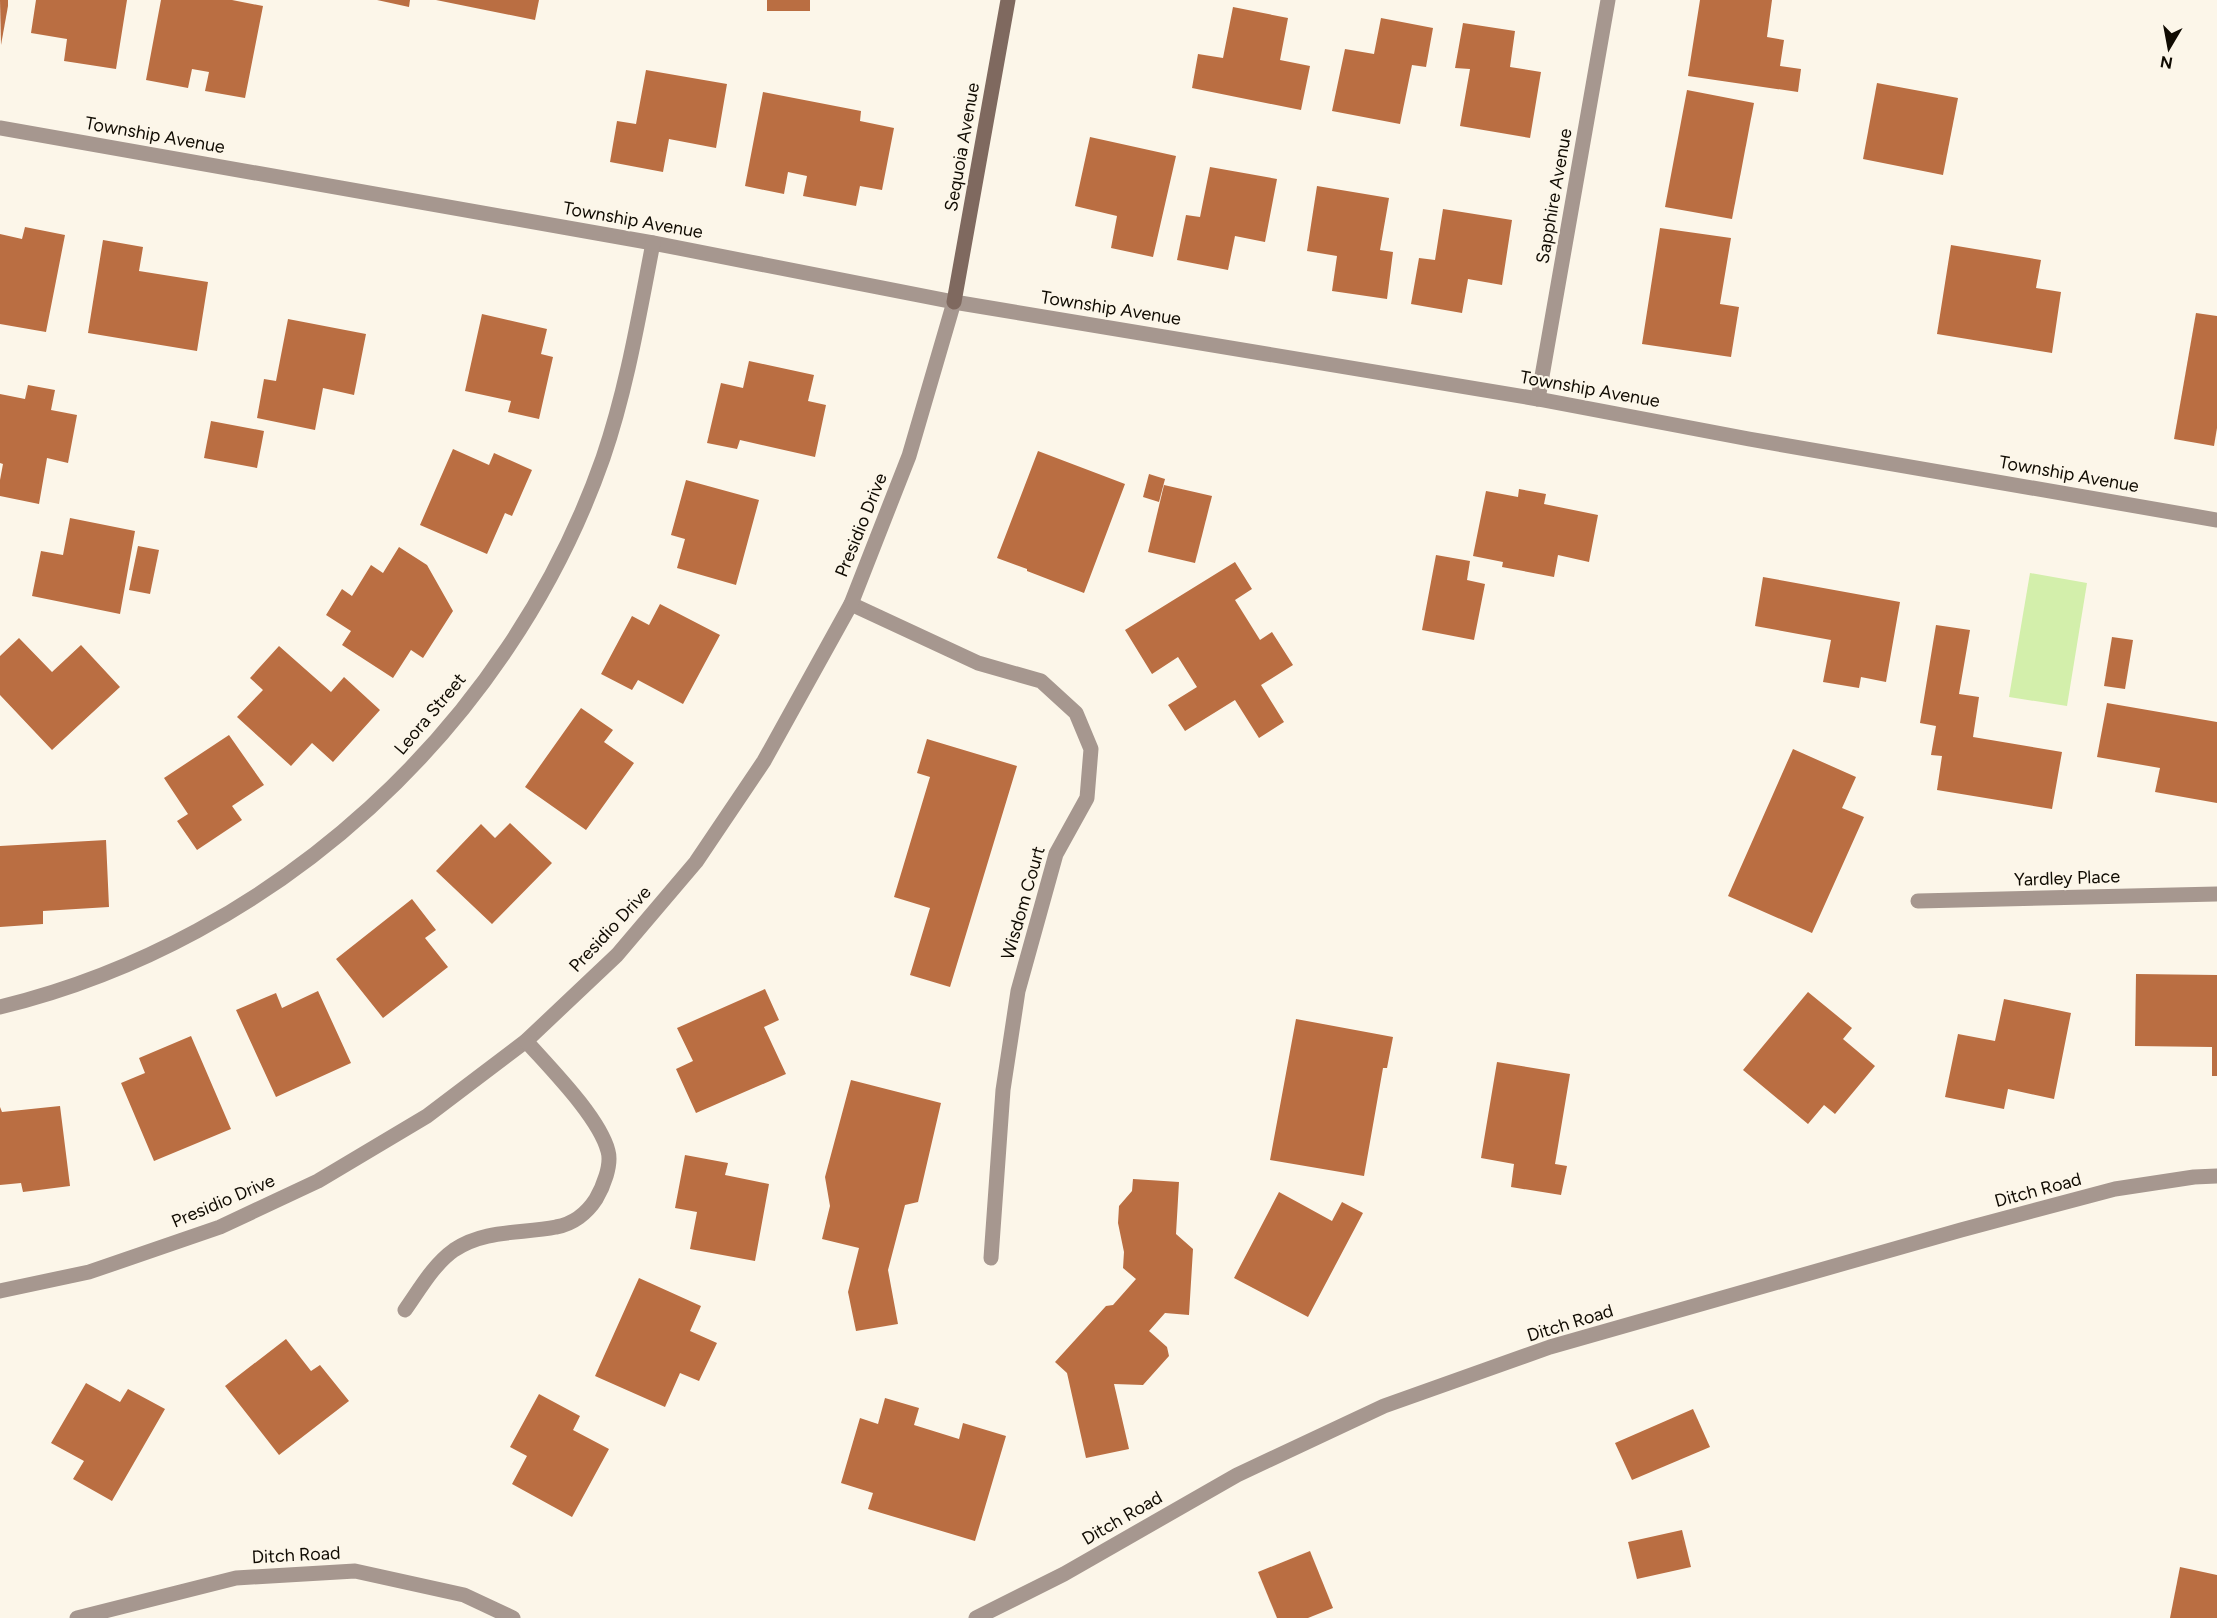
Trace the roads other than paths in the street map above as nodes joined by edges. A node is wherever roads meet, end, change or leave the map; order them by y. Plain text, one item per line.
1 (1008, 0) edge
2 (1608, 0) edge
3 (0, 128) edge
4 (653, 243) junction
5 (954, 302) junction
6 (1538, 399) junction
7 (2217, 520) edge
8 (850, 604) junction
9 (2217, 894) edge
10 (1918, 901) dead end
11 (0, 1007) edge
12 (526, 1041) junction
13 (2217, 1176) edge
14 (991, 1258) dead end
15 (0, 1291) edge
16 (405, 1310) dead end
17 (77, 1618) edge
18 (513, 1618) edge
19 (975, 1618) edge

1 - 5 street, Sequoia Avenue
2 - 6 street, Sapphire Avenue
3 - 4 street, Township Avenue
4 - 5 street, Township Avenue
4 - 11 street, Leora Street
5 - 6 street, Township Avenue
5 - 8 street, Presidio Drive
6 - 7 street, Township Avenue
8 - 12 street, Presidio Drive
8 - 14 street, Wisdom Court
9 - 10 street, Yardley Place
12 - 15 street, Presidio Drive
12 - 16 street
13 - 19 street, Ditch Road
17 - 18 street, Ditch Road

